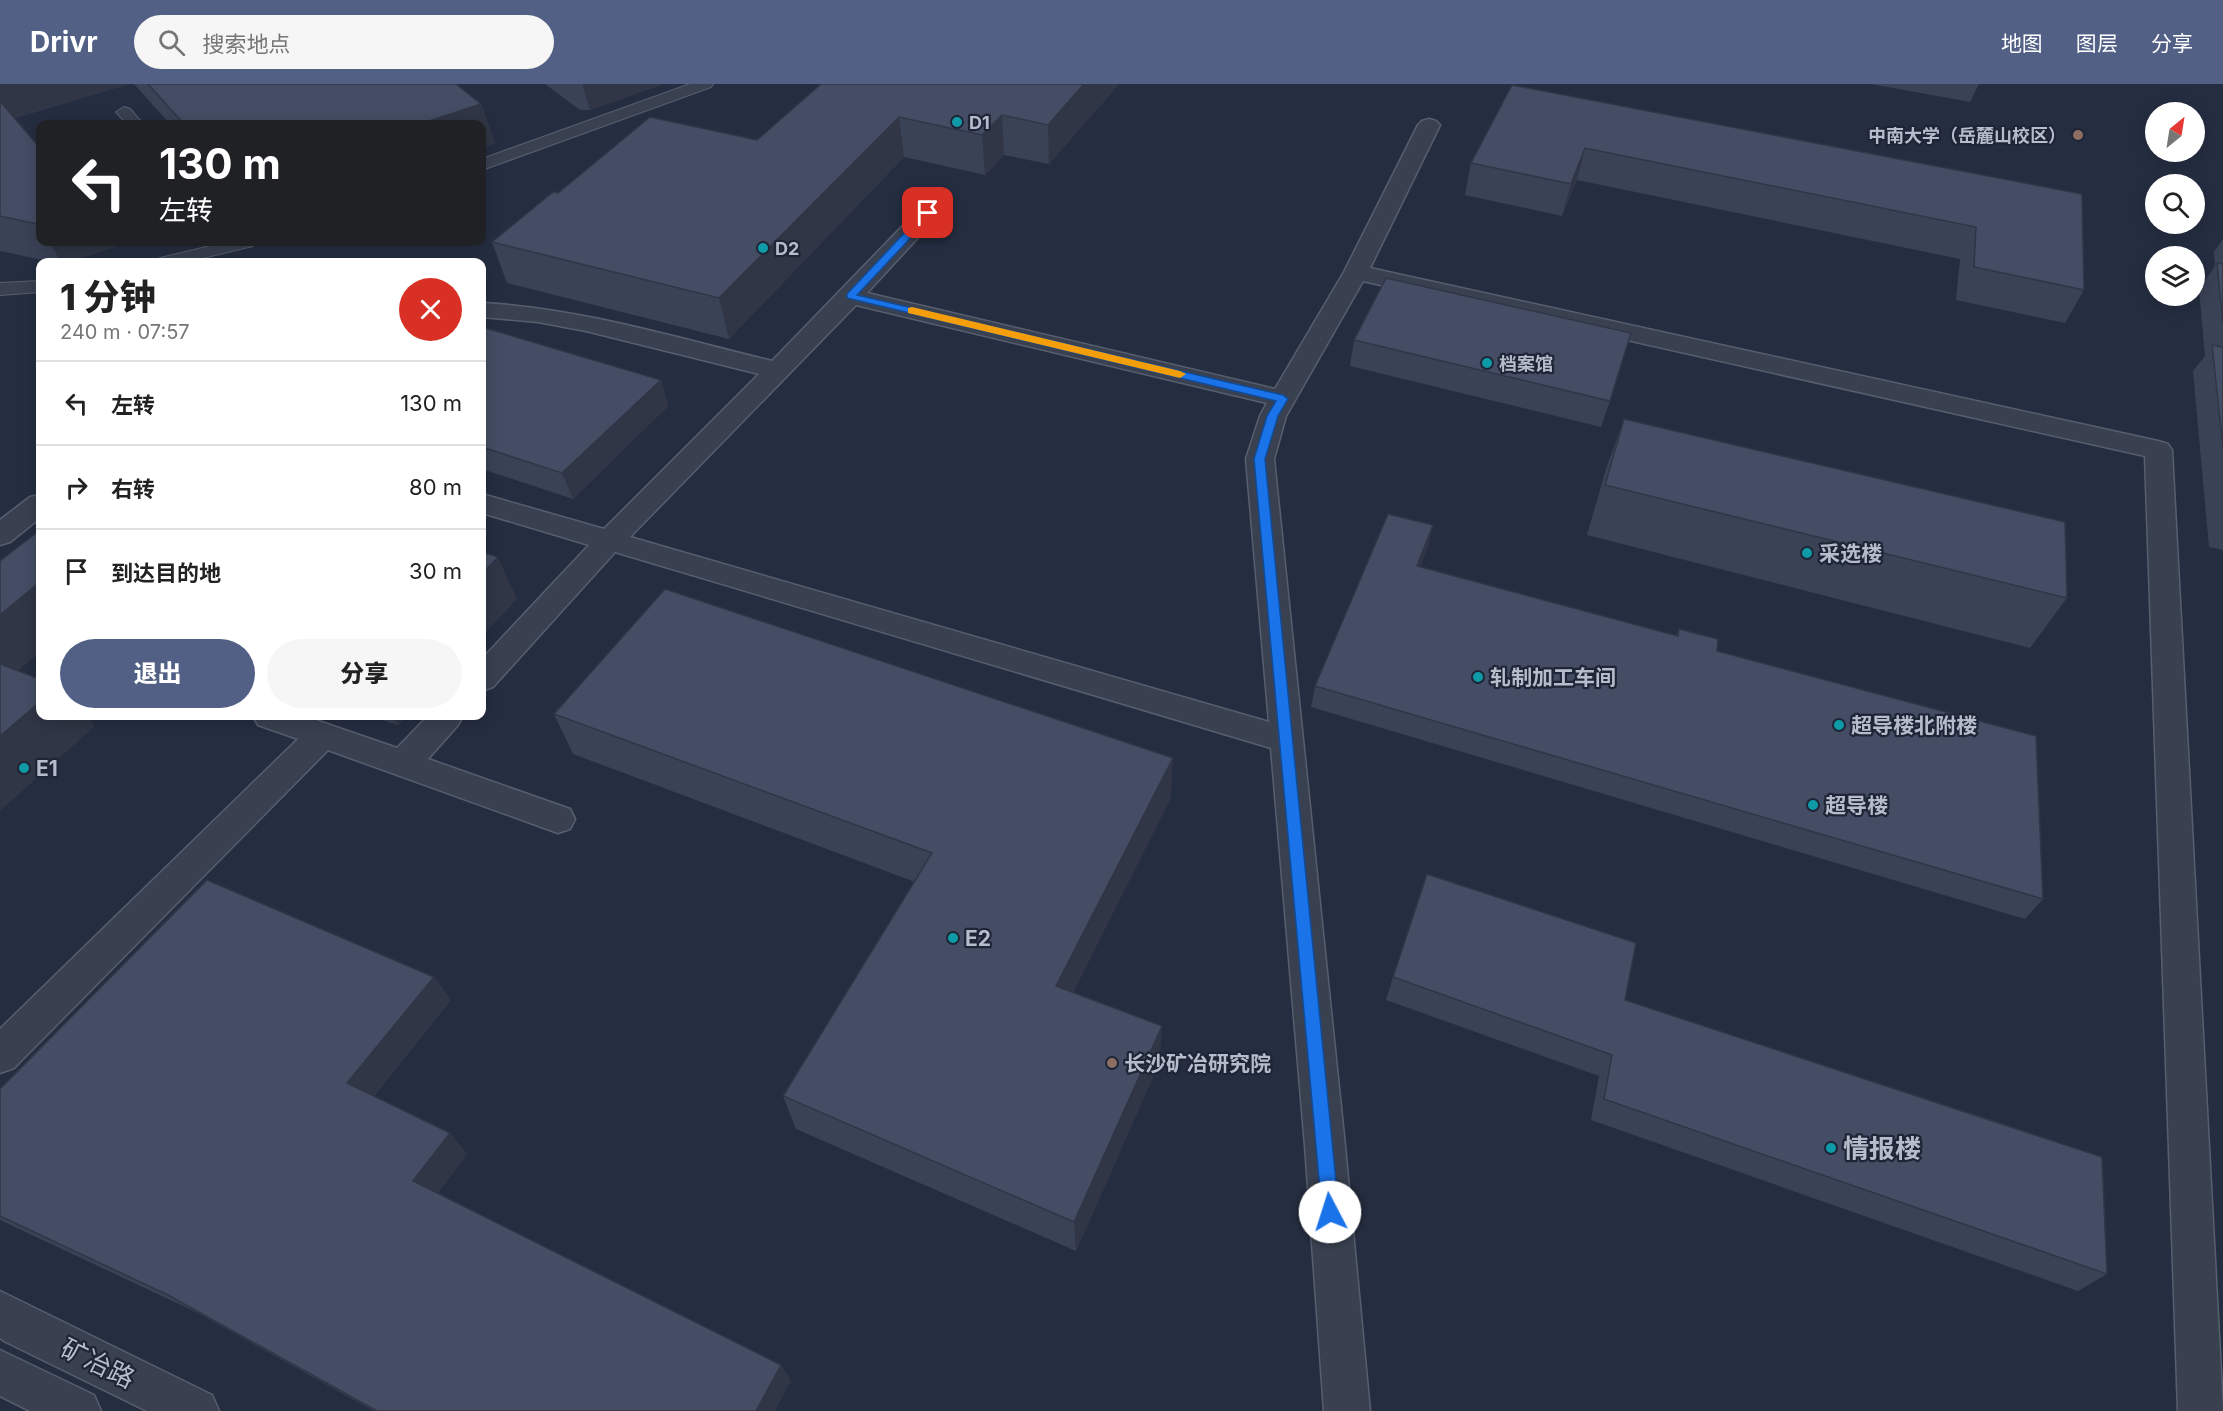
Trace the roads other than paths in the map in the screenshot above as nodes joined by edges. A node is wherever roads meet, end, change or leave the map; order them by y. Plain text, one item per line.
1 (705, 84) edge
2 (1429, 125) dead end
3 (486, 164) edge
4 (928, 213) dead end
5 (187, 246) edge
6 (231, 246) edge
7 (165, 258) edge
8 (182, 258) edge
9 (1356, 272) junction
10 (36, 287) edge
11 (0, 289) edge
12 (850, 296) junction
13 (486, 310) edge
14 (777, 370) junction
15 (1283, 399) junction
16 (486, 505) edge
17 (36, 507) edge
18 (0, 535) edge
19 (609, 541) junction
20 (486, 675) edge
21 (280, 720) edge
22 (443, 720) edge
23 (323, 735) junction
24 (1287, 740) junction
25 (403, 764) junction
26 (558, 819) dead end
27 (0, 1055) edge
28 (0, 1313) edge
29 (0, 1372) edge
30 (78, 1411) edge
31 (196, 1411) edge
32 (1347, 1411) edge
33 (2201, 1411) edge

1 - 3 lane
2 - 9 street
4 - 12 street
5 - 7 lane
6 - 8 lane
9 - 15 street
9 - 33 street
10 - 11 lane
12 - 14 street
12 - 15 street
13 - 14 street
14 - 19 street
15 - 24 street
16 - 19 street
17 - 18 street
19 - 20 street
19 - 24 street
21 - 23 street
22 - 25 street
23 - 25 street
23 - 27 street
24 - 32 street
25 - 26 street
28 - 31 street, 矿冶路
29 - 30 street

